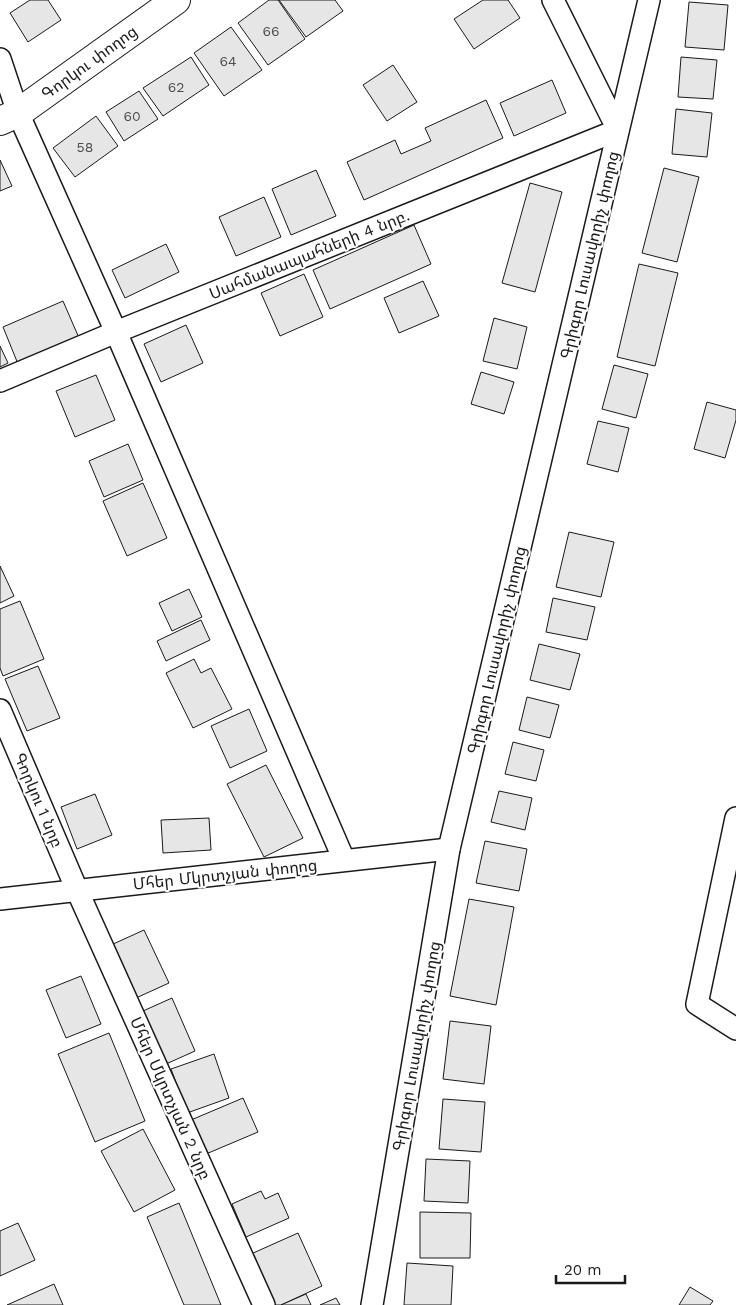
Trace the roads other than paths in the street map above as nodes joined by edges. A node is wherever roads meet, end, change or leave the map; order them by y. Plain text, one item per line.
1 (176, 0) edge
2 (553, 0) edge
3 (649, 0) edge
4 (0, 59) edge
5 (9, 117) edge
6 (618, 130) junction
7 (116, 332) junction
8 (0, 381) edge
9 (0, 710) edge
10 (736, 818) edge
11 (449, 848) junction
12 (344, 860) junction
13 (77, 890) junction
14 (0, 898) edge
15 (736, 1029) edge
16 (264, 1305) edge
17 (372, 1305) edge

1 - 5 street, Գորկու փողոց
2 - 6 street
3 - 6 street, Գրիգոր Լուսավորիչ փողոց
4 - 5 street
5 - 7 street
6 - 7 street, Սահմանապահների 4 նրբ.
6 - 11 street, Գրիգոր Լուսավորիչ փողոց
7 - 8 street, Սահմանապահների 4 նրբ.
7 - 12 street
9 - 13 street, Գորկու 1 նրբ
10 - 15 street
11 - 12 street, Մհեր Մկրտչյան փողոց
11 - 17 street, Գրիգոր Լուսավորիչ փողոց
12 - 13 street, Մհեր Մկրտչյան փողոց
13 - 14 street, Մհեր Մկրտչյան փողոց
13 - 16 street, Մհեր Մկրտչյան 2 նրբ

